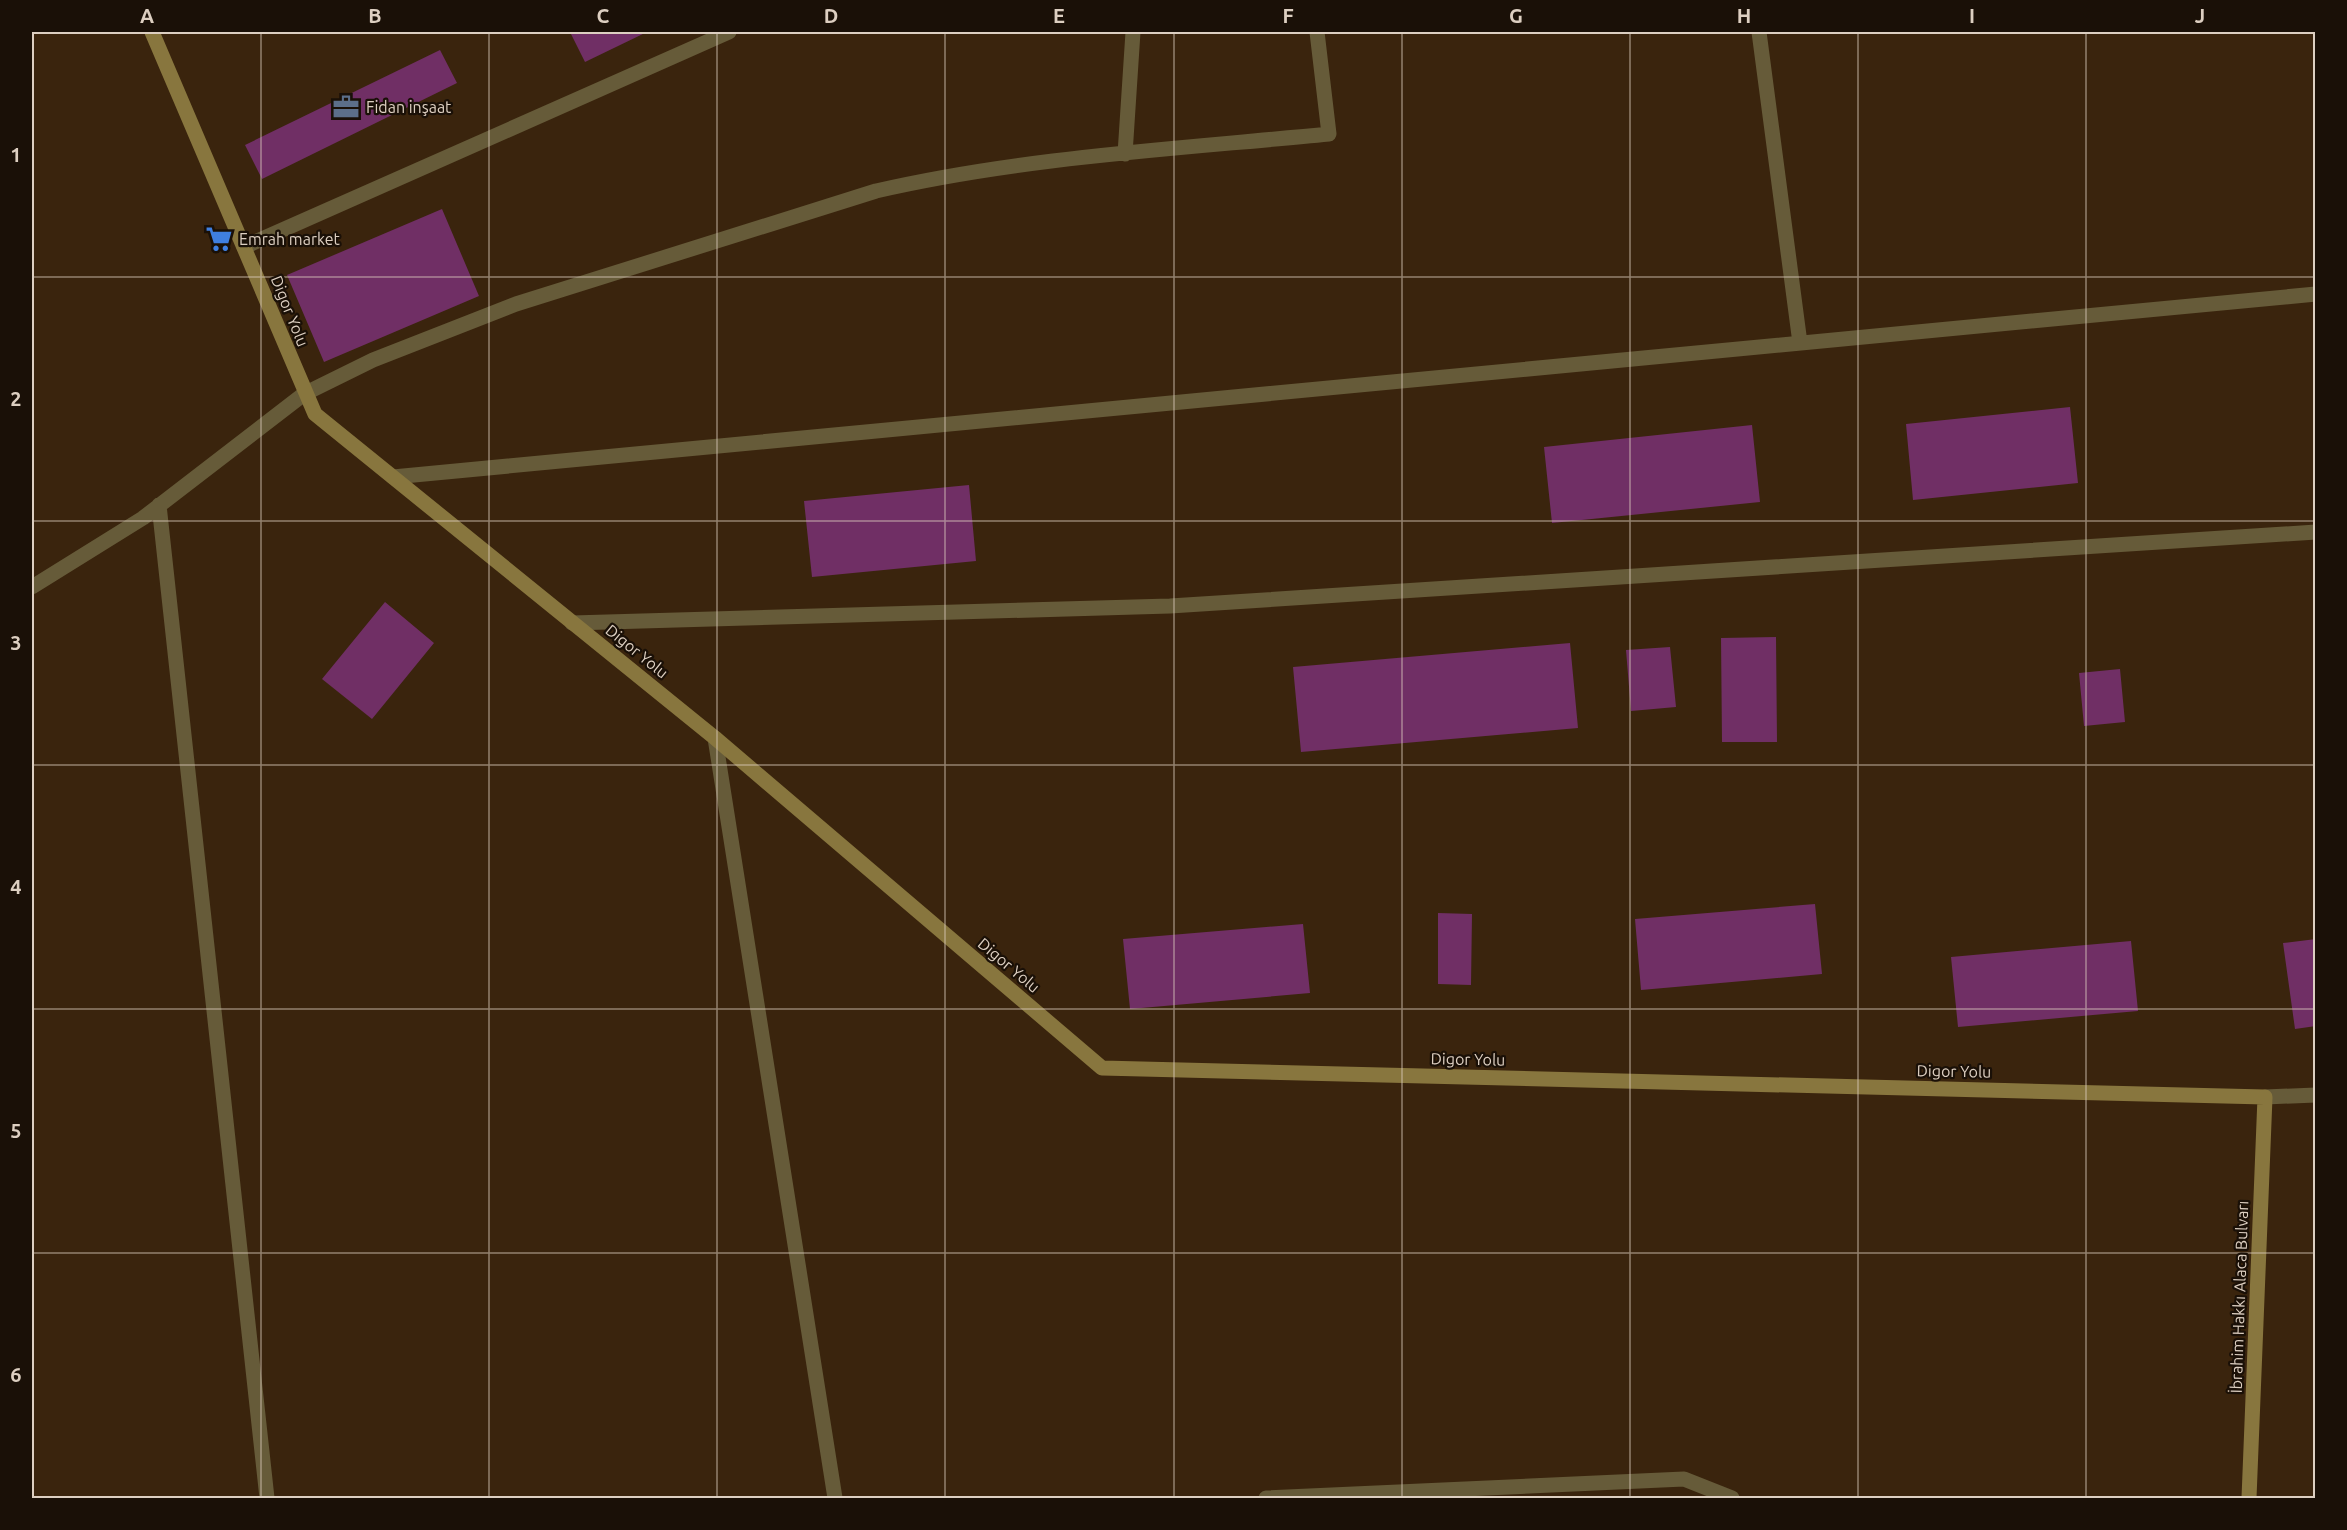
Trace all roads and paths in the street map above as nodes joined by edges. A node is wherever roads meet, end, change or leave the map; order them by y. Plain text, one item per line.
1 (152, 32) edge
2 (729, 32) edge
3 (1132, 32) edge
4 (1317, 32) edge
5 (1759, 32) edge
6 (1125, 154) junction
7 (244, 247) junction
8 (2316, 294) edge
9 (1800, 343) junction
10 (304, 394) junction
11 (393, 477) junction
12 (159, 505) junction
13 (2316, 532) edge
14 (32, 587) edge
15 (572, 623) junction
16 (715, 738) junction
17 (2316, 1095) edge
18 (2265, 1097) junction
19 (267, 1498) edge
20 (835, 1498) edge
21 (1266, 1498) edge
22 (1732, 1498) edge
23 (2248, 1498) edge

1 - 7 main road, Digor Yolu
2 - 7 street
3 - 6 street
4 - 6 street
5 - 9 street
6 - 10 street
7 - 10 main road, Digor Yolu
8 - 9 street
9 - 11 street
10 - 11 main road, Digor Yolu
10 - 12 street
11 - 15 main road, Digor Yolu
12 - 14 street
12 - 19 street
13 - 15 street
15 - 16 main road, Digor Yolu
16 - 18 main road, Digor Yolu
16 - 20 street
17 - 18 street
18 - 23 main road, İbrahim Hakkı Alaca Bulvarı
21 - 22 street

